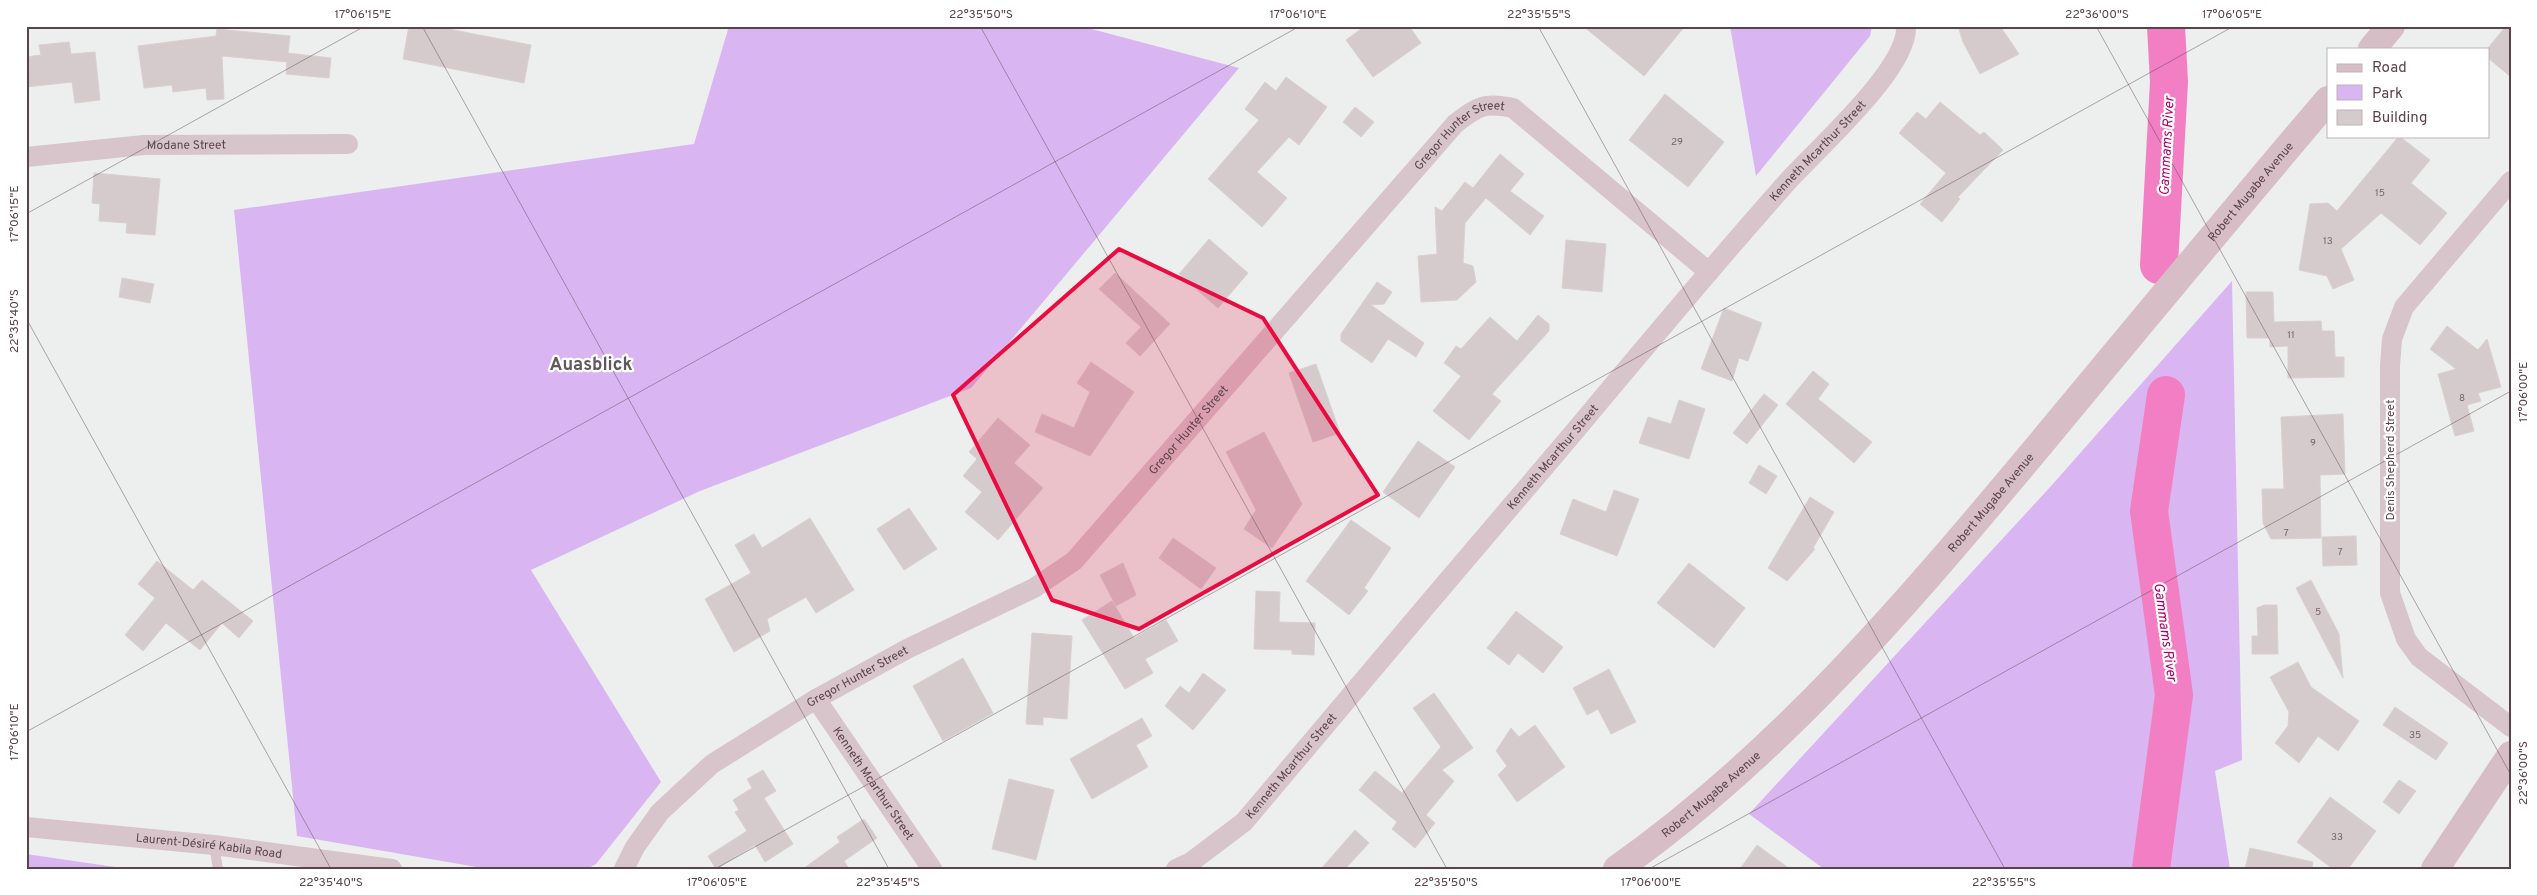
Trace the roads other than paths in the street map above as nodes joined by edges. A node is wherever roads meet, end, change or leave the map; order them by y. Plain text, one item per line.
1 (1906, 26) edge
2 (2391, 26) edge
3 (2373, 48) edge
4 (2327, 101) edge
5 (348, 144) dead end
6 (26, 157) edge
7 (2511, 181) edge
8 (1709, 272) junction
9 (816, 699) junction
10 (2511, 727) edge
11 (2511, 755) edge
12 (26, 827) edge
13 (214, 845) junction
14 (218, 869) edge
15 (392, 869) edge
16 (624, 869) edge
17 (932, 869) edge
18 (1176, 869) edge
19 (1617, 869) edge
20 (2435, 869) edge

1 - 8 street, Kenneth Mcarthur Street
2 - 3 main road
4 - 19 main road, Robert Mugabe Avenue
5 - 6 street, Modane Street
7 - 10 street, Denis Shepherd Street
8 - 9 street, Gregor Hunter Street
8 - 18 street, Kenneth Mcarthur Street
9 - 16 street, Gregor Hunter Street
9 - 17 street, Kenneth Mcarthur Street
11 - 20 main road
12 - 13 street, Laurent-Désiré Kabila Road
13 - 14 lane
13 - 15 street, Laurent-Désiré Kabila Road

